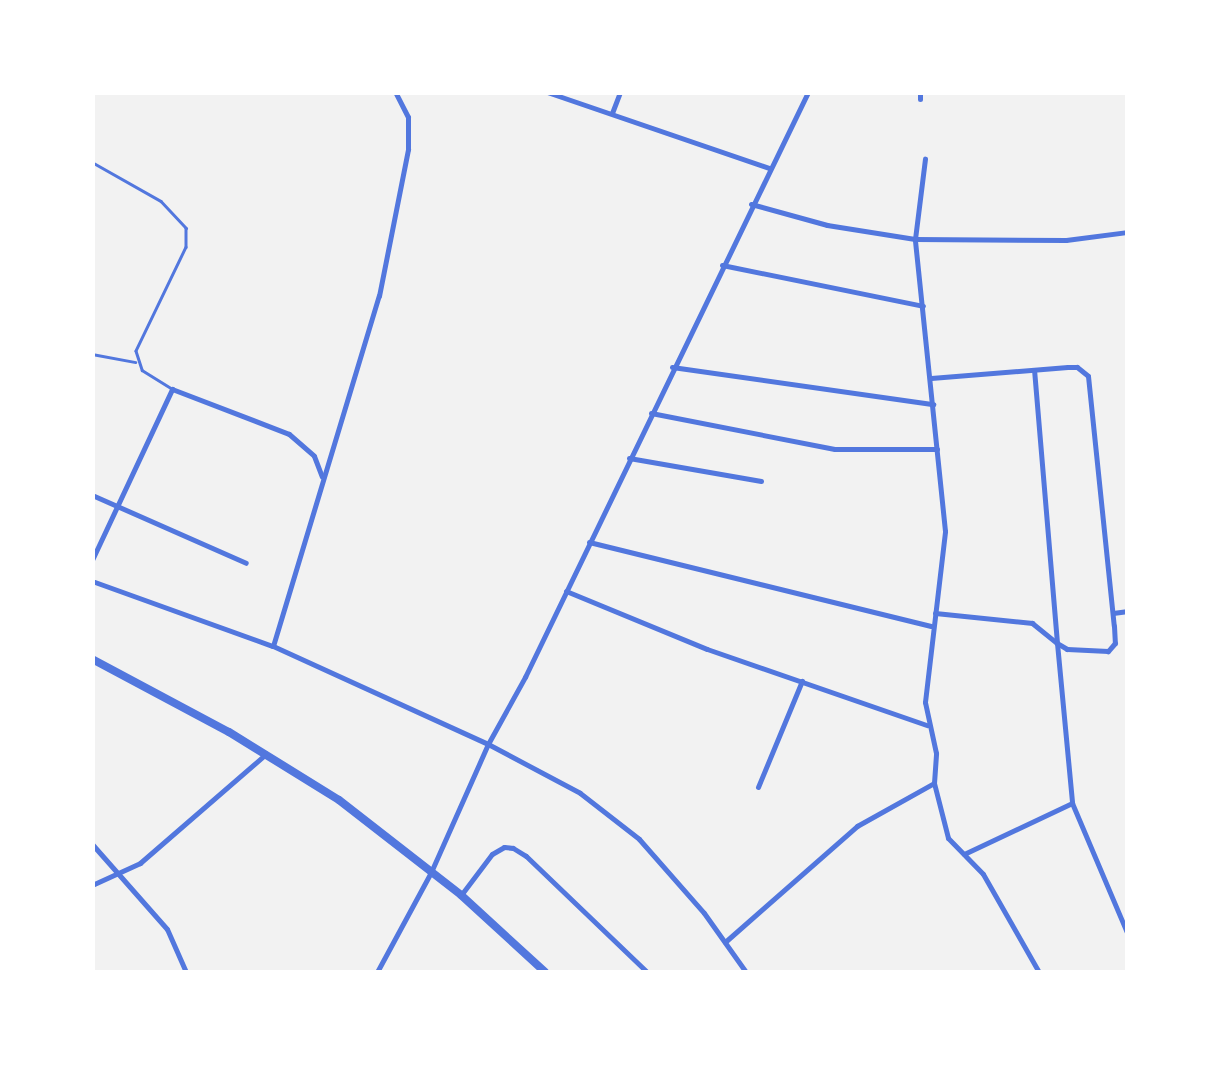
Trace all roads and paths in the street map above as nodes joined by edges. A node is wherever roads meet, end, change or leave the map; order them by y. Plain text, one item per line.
1 (394, 92) edge
2 (548, 92) edge
3 (620, 92) edge
4 (808, 92) edge
5 (612, 113) junction
6 (925, 159) dead end
7 (92, 162) edge
8 (769, 168) junction
9 (751, 204) junction
10 (1128, 232) edge
11 (915, 238) junction
12 (722, 266) junction
13 (924, 306) junction
14 (92, 354) edge
15 (136, 362) junction
16 (672, 367) junction
17 (1034, 372) junction
18 (930, 378) junction
19 (172, 389) junction
20 (933, 404) junction
21 (651, 413) junction
22 (937, 449) junction
23 (630, 458) junction
24 (323, 480) junction
25 (761, 480) dead end
26 (92, 494) edge
27 (116, 505) junction
28 (589, 542) junction
29 (92, 560) edge
30 (246, 563) dead end
31 (92, 581) edge
32 (566, 591) junction
33 (1128, 611) edge
34 (935, 613) junction
35 (1113, 613) junction
36 (932, 626) junction
37 (1057, 643) junction
38 (273, 646) junction
39 (92, 659) edge
40 (802, 681) junction
41 (927, 724) junction
42 (488, 744) junction
43 (266, 754) junction
44 (934, 784) junction
45 (758, 787) dead end
46 (1072, 804) junction
47 (92, 844) edge
48 (964, 854) junction
49 (431, 872) junction
50 (122, 875) junction
51 (92, 885) edge
52 (461, 895) junction
53 (1128, 935) edge
54 (724, 942) junction
55 (186, 972) edge
56 (377, 972) edge
57 (545, 972) edge
58 (647, 972) edge
59 (746, 972) edge
60 (1040, 972) edge

1 - 24 street
2 - 5 street
3 - 5 street
4 - 8 street
5 - 8 street
6 - 11 street
7 - 15 lane
8 - 9 street
9 - 11 street
9 - 12 street
10 - 11 street
11 - 13 street
12 - 13 street
12 - 16 street
13 - 18 street
14 - 15 lane
15 - 19 lane
16 - 20 street
16 - 21 street
17 - 18 street
17 - 35 street
17 - 37 street
18 - 20 street
19 - 24 street
19 - 27 street
20 - 22 street
21 - 22 street
21 - 23 street
22 - 34 street
23 - 25 street
23 - 28 street
24 - 38 street
26 - 27 street
27 - 29 street
27 - 30 street
28 - 32 street
28 - 36 street
31 - 38 street
32 - 40 street
32 - 42 street
33 - 35 street
34 - 36 street
34 - 37 street
35 - 37 street
36 - 41 street
37 - 46 street
38 - 42 street
39 - 43 street
40 - 41 street
40 - 45 street
41 - 44 street
42 - 49 street
42 - 54 street
43 - 49 street
43 - 50 street
44 - 48 street
44 - 54 street
46 - 48 street
46 - 53 street
47 - 50 street
48 - 60 street
49 - 52 street
49 - 56 street
50 - 51 street
50 - 55 street
52 - 57 street
52 - 58 street
54 - 59 street

